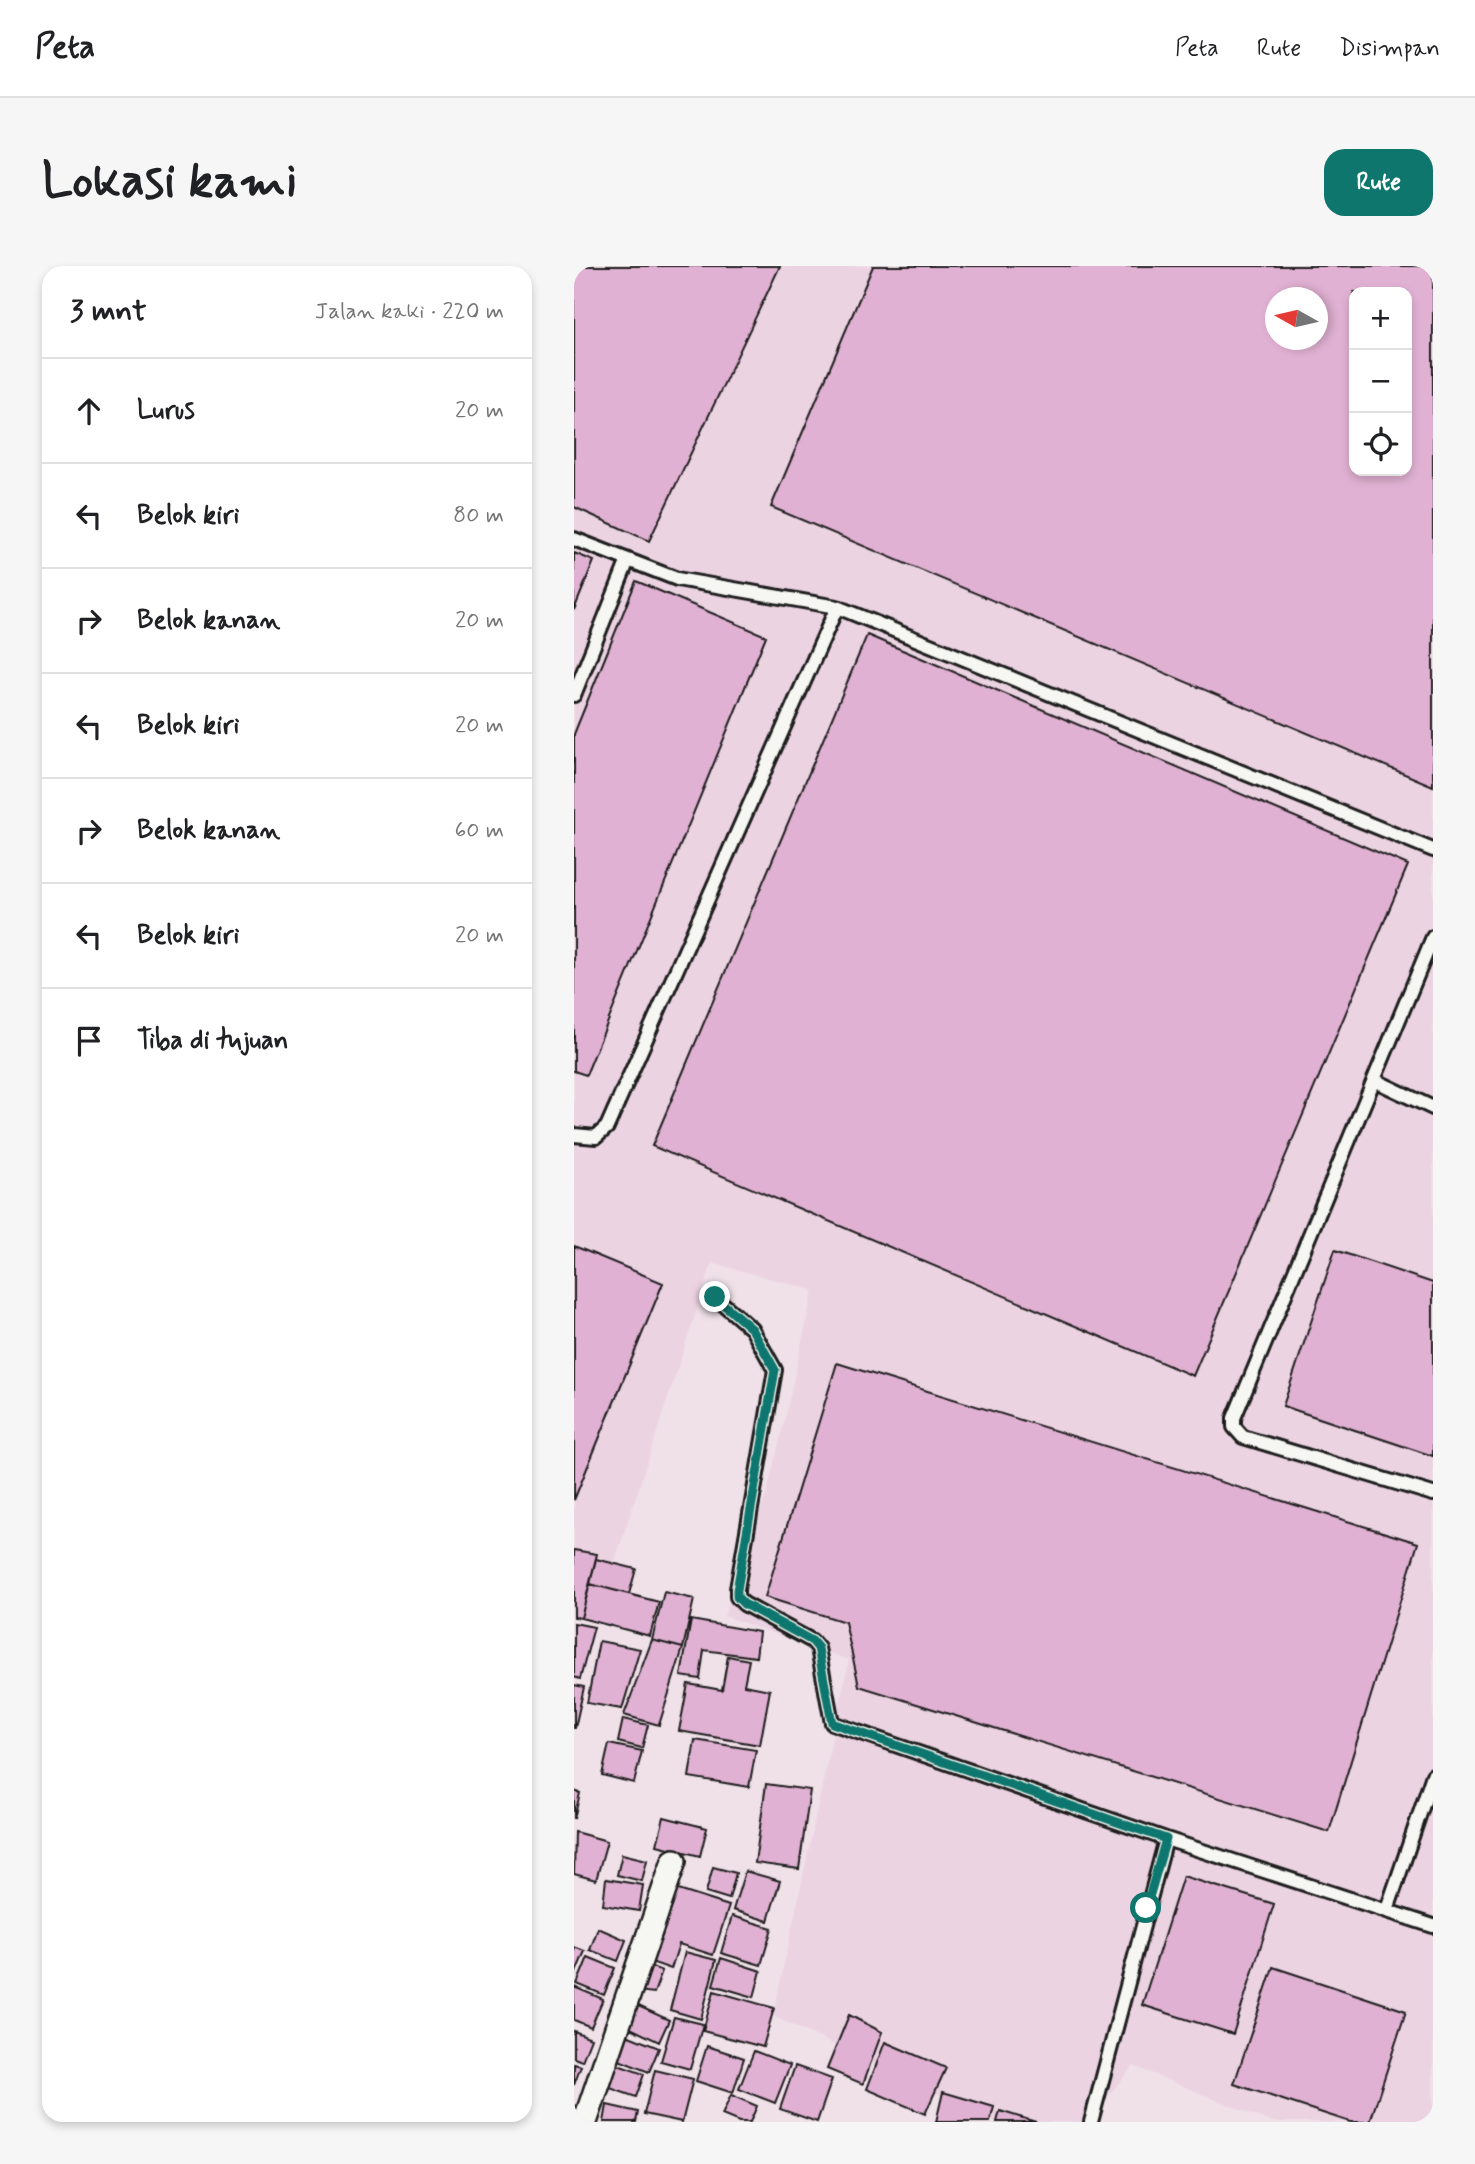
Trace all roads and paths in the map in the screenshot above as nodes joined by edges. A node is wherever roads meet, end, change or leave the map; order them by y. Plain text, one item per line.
1 (574, 539) edge
2 (628, 560) junction
3 (837, 607) junction
4 (574, 695) edge
5 (1433, 850) edge
6 (1433, 937) edge
7 (1374, 1080) junction
8 (1433, 1108) edge
9 (574, 1135) edge
10 (715, 1297) dead end
11 (1433, 1494) edge
12 (1433, 1775) edge
13 (1166, 1839) junction
14 (674, 1861) dead end
15 (1387, 1910) junction
16 (1433, 1926) edge
17 (585, 2122) edge
18 (1090, 2122) edge

1 - 2 lane
2 - 3 lane
2 - 4 lane
3 - 5 lane
3 - 9 lane
6 - 7 lane
7 - 8 lane
7 - 11 lane
10 - 13 lane
12 - 15 lane
13 - 15 lane
13 - 18 lane
14 - 17 street
15 - 16 lane

